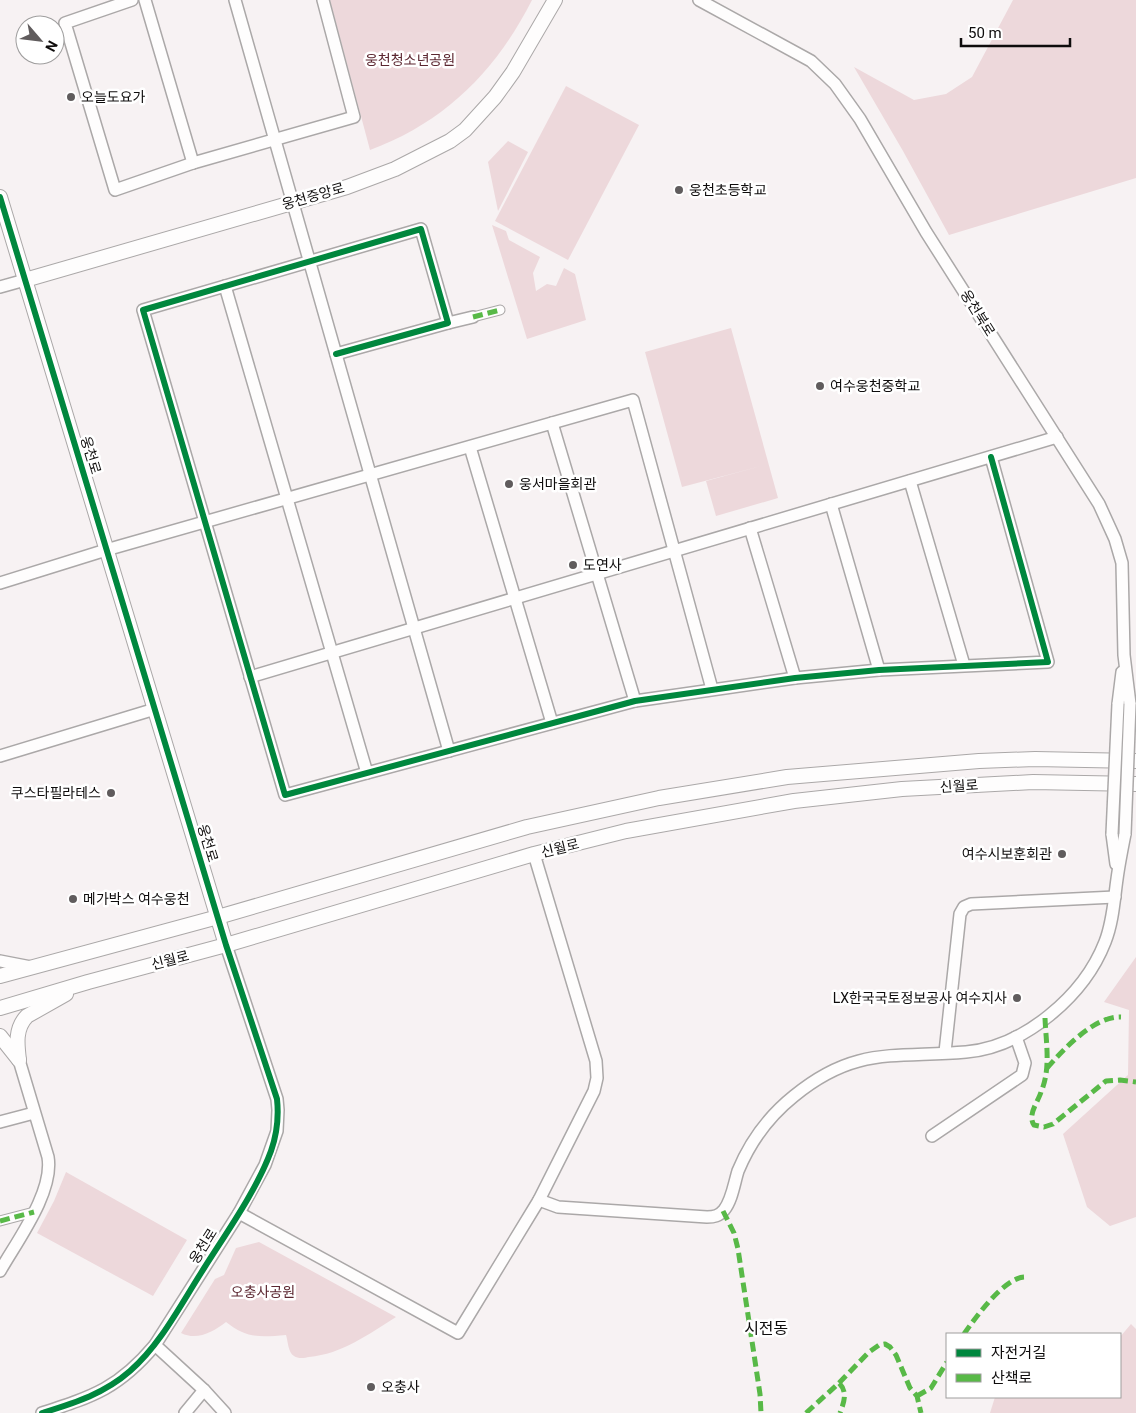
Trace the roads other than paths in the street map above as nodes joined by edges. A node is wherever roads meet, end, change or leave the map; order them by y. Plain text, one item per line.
1 (132, 0) edge
2 (145, 0) edge
3 (235, 0) edge
4 (324, 0) edge
5 (556, 0) edge
6 (699, 0) edge
7 (275, 140) junction
8 (193, 164) junction
9 (0, 197) edge
10 (293, 201) junction
11 (310, 261) junction
12 (25, 280) junction
13 (225, 286) junction
14 (0, 287) edge
15 (500, 310) dead end
16 (473, 317) joint
17 (448, 323) junction
18 (336, 354) junction
19 (552, 423) junction
20 (1057, 437) junction
21 (470, 447) junction
22 (991, 457) junction
23 (371, 475) junction
24 (910, 481) junction
25 (287, 499) junction
26 (831, 504) junction
27 (205, 522) junction
28 (750, 528) junction
29 (106, 550) junction
30 (674, 551) junction
31 (597, 574) junction
32 (0, 583) edge
33 (515, 598) junction
34 (414, 628) junction
35 (332, 652) junction
36 (1124, 655) junction
37 (964, 665) junction
38 (879, 670) junction
39 (250, 677) junction
40 (795, 678) junction
41 (712, 689) junction
42 (635, 701) junction
43 (155, 709) junction
44 (552, 723) junction
45 (449, 751) junction
46 (0, 756) edge
47 (1136, 761) edge
48 (367, 773) junction
49 (1136, 784) edge
50 (534, 854) junction
51 (1117, 877) junction
52 (1115, 897) junction
53 (218, 917) junction
54 (226, 945) junction
55 (0, 961) edge
56 (32, 967) junction
57 (0, 976) edge
58 (88, 982) junction
59 (0, 1008) edge
60 (0, 1036) edge
61 (1016, 1036) junction
62 (945, 1052) junction
63 (19, 1060) junction
64 (34, 1113) junction
65 (0, 1122) edge
66 (932, 1136) dead end
67 (540, 1200) junction
68 (34, 1212) junction
69 (239, 1213) junction
70 (0, 1222) edge
71 (0, 1271) edge
72 (155, 1345) junction
73 (204, 1390) junction
74 (42, 1413) edge
75 (186, 1413) edge
76 (225, 1413) edge

1 - 8 street
2 - 8 street
3 - 7 street
4 - 7 street
5 - 10 street, 웅천중앙로
6 - 20 street, 웅천북로
7 - 8 street
7 - 10 street
9 - 12 street, 웅천로
10 - 11 street
10 - 12 street, 웅천중앙로
11 - 13 street
11 - 17 street
11 - 18 street
12 - 14 street, 웅천중앙로
12 - 29 street, 웅천로
13 - 25 street
13 - 27 street
15 - 16 street
16 - 17 street
17 - 18 street
18 - 23 street
19 - 21 street
19 - 30 street
19 - 31 street
20 - 22 street
20 - 36 street, 웅천북로
21 - 23 street
21 - 33 street
22 - 24 street
22 - 37 street
23 - 25 street
23 - 34 street
24 - 26 street
24 - 37 street
25 - 27 street
25 - 35 street
26 - 28 street
26 - 38 street
27 - 29 street
27 - 39 street
28 - 30 street
28 - 40 street
29 - 32 street
29 - 43 street, 웅천로
30 - 31 street
30 - 41 street
31 - 33 street
31 - 42 street
33 - 34 street
33 - 44 street
34 - 35 street
34 - 45 street
35 - 39 street
35 - 48 street
36 - 51 street, bridge
36 - 51 street, 웅천북로, bridge
37 - 38 street
38 - 40 street
39 - 48 street
40 - 41 street
41 - 42 street
42 - 44 street
43 - 46 street
43 - 53 street, 웅천로
44 - 45 street
45 - 48 street
47 - 53 street, 신월로
49 - 50 street, 신월로
50 - 54 street, 신월로
50 - 67 street
51 - 52 street
52 - 61 street
52 - 62 street
53 - 54 street, 웅천로
53 - 56 street, 신월로
54 - 58 street, 신월로
54 - 69 street, 웅천로
55 - 56 street
56 - 57 street, 신월로
58 - 59 street, 신월로
58 - 63 street
60 - 63 street
61 - 62 street
61 - 66 street
62 - 67 street
63 - 64 street
64 - 65 street
64 - 68 street
67 - 69 street
68 - 70 street
68 - 71 street
69 - 72 street, 웅천로
72 - 73 street
72 - 74 street, 웅천로
73 - 75 street
73 - 76 street

